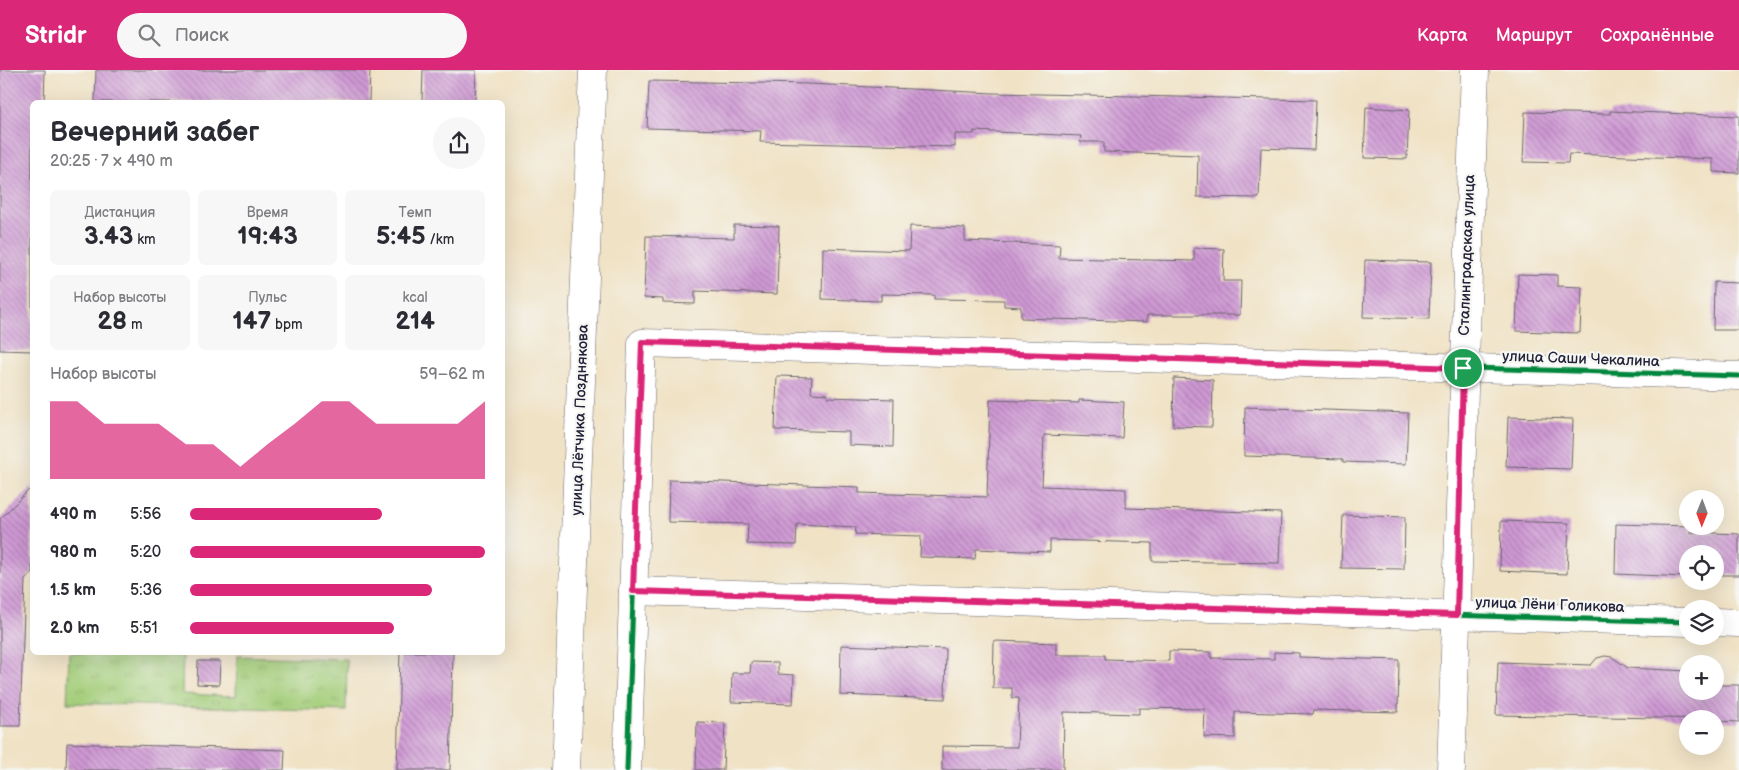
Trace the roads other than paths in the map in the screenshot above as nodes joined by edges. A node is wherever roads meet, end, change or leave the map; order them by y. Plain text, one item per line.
1 (594, 70) edge
2 (1475, 70) edge
3 (1463, 368) junction
4 (1739, 376) edge
5 (633, 591) junction
6 (1457, 615) junction
7 (1679, 622) edge
8 (1724, 622) edge
9 (1739, 623) edge
10 (566, 770) edge
11 (627, 770) edge
12 (1451, 770) edge

1 - 10 street, улица Лётчика Позднякова
2 - 3 street, Сталинградская улица
3 - 4 street, улица Саши Чекалина
3 - 5 street, улица Саши Чекалина
3 - 6 street, Сталинградская улица
5 - 6 street, улица Лёни Голикова
5 - 11 street
6 - 7 street, улица Лёни Голикова
6 - 12 street, Сталинградская улица
8 - 9 street

